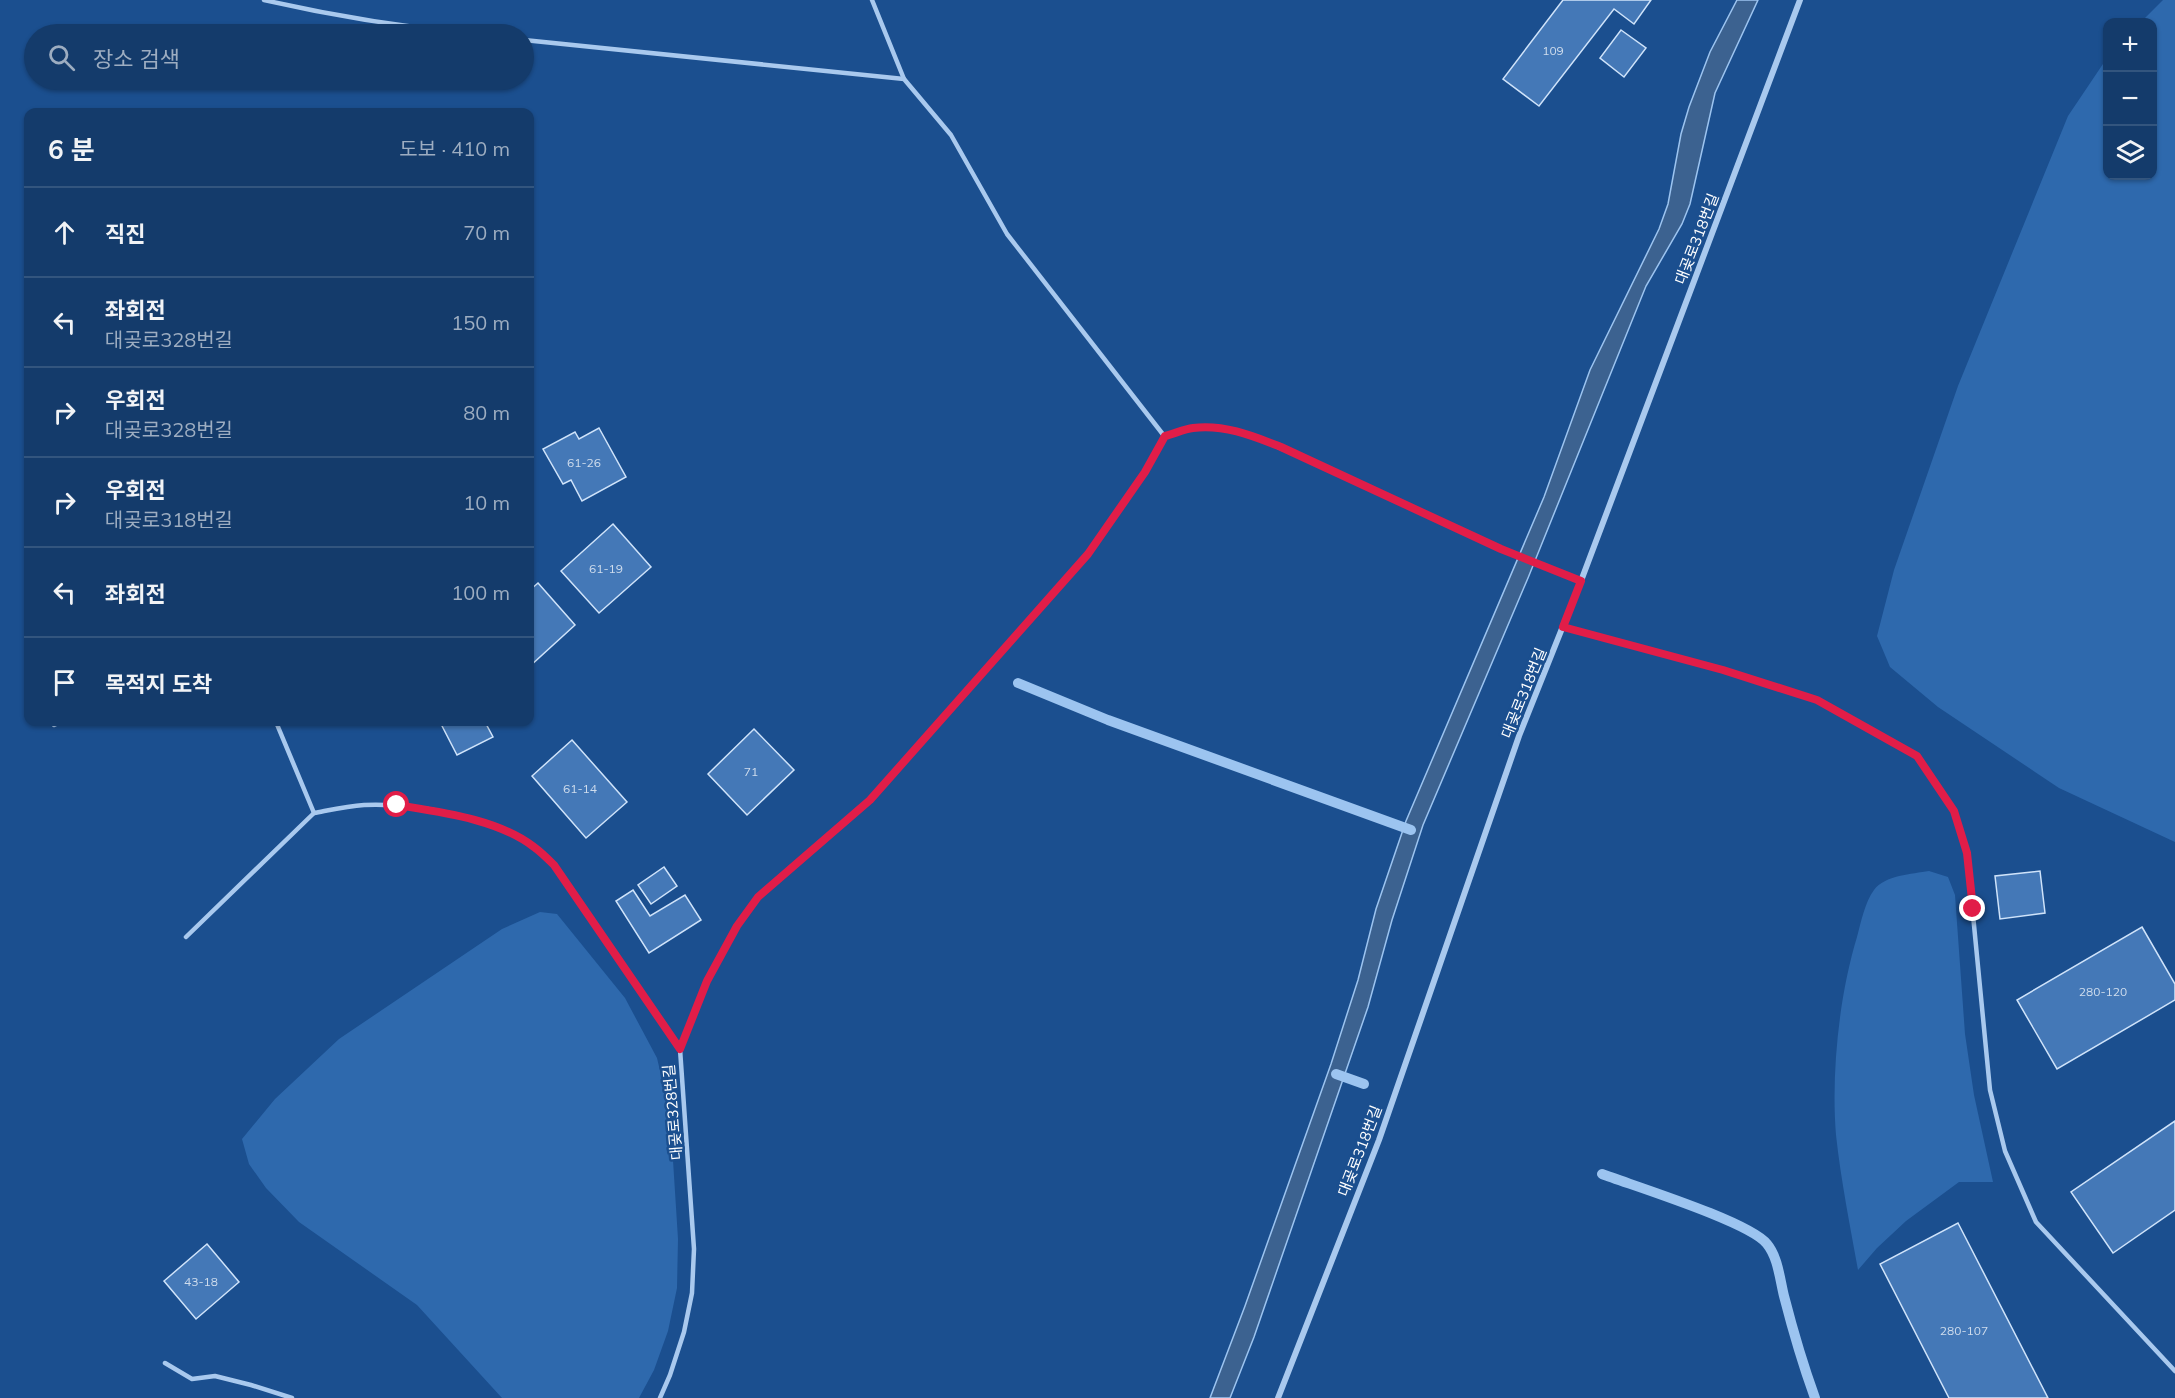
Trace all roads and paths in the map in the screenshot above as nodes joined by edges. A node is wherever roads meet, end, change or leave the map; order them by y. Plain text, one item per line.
1 (264, 0) edge
2 (872, 0) edge
3 (1800, 0) edge
4 (389, 24) edge
5 (534, 41) edge
6 (904, 80) junction
7 (1165, 436) junction
8 (1581, 581) junction
9 (1563, 627) junction
10 (278, 726) edge
11 (314, 813) junction
12 (186, 937) dead end
13 (680, 1049) junction
14 (165, 1364) dead end
15 (2175, 1371) edge
16 (292, 1398) edge
17 (660, 1398) edge
18 (1278, 1398) edge

1 - 4 lane
2 - 6 lane
3 - 8 street, 대곶로318번길
5 - 6 lane
6 - 7 lane
7 - 8 lane
7 - 13 lane, 대곶로328번길
8 - 9 street, 대곶로318번길
9 - 15 lane
9 - 18 street, 대곶로318번길
10 - 11 lane
11 - 12 lane
11 - 13 lane
13 - 17 lane, 대곶로328번길
14 - 16 lane

